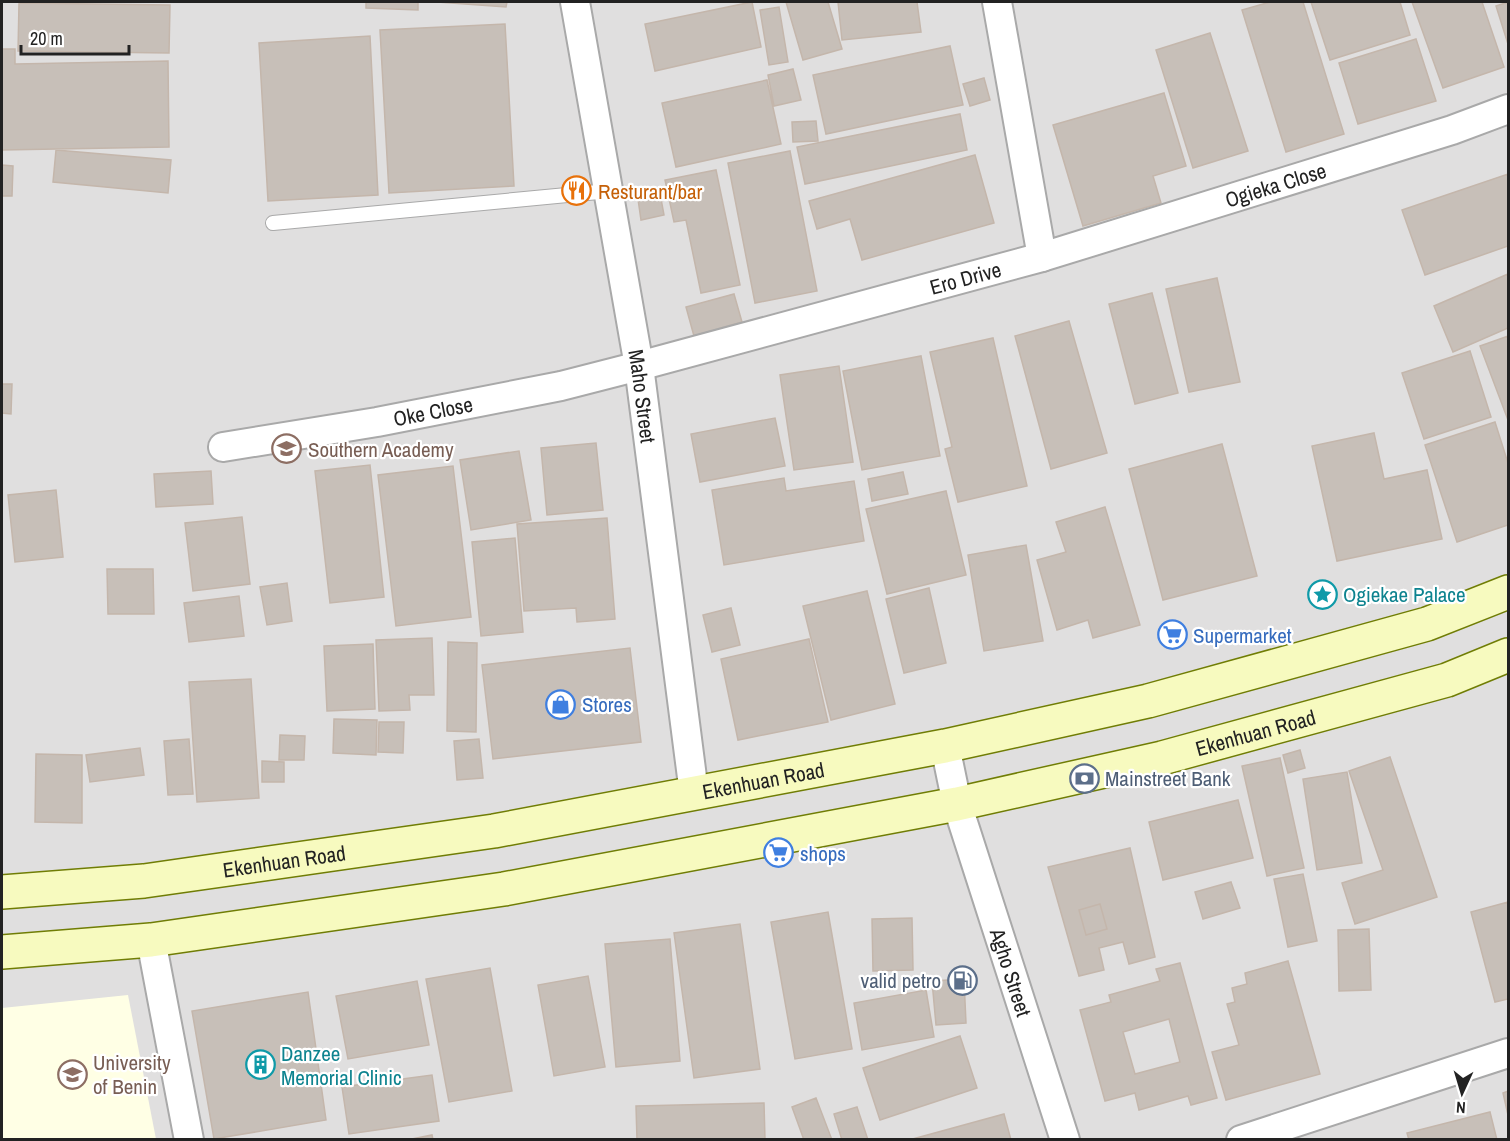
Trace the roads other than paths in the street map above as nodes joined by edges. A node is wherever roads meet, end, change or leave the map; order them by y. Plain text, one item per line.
1 (575, 2) edge
2 (997, 2) edge
3 (1509, 109) edge
4 (609, 191) junction
5 (273, 223) dead end
6 (1042, 257) junction
7 (639, 366) junction
8 (224, 447) dead end
9 (1509, 592) edge
10 (1509, 655) edge
11 (945, 746) junction
12 (694, 793) junction
13 (957, 804) junction
14 (2, 892) edge
15 (151, 940) junction
16 (2, 952) edge
17 (1509, 1053) edge
18 (189, 1140) edge
19 (1065, 1140) edge
20 (1241, 1140) edge

1 - 4 street, Maho Street
2 - 6 street
3 - 6 street, Ogieka Close
4 - 5 lane
4 - 7 street, Maho Street
6 - 7 street, Ero Drive
7 - 8 street, Oke Close
7 - 12 street, Maho Street
9 - 11 main road, Ekenhuan Road
10 - 13 main road, Ekenhuan Road
11 - 12 main road, Ekenhuan Road
11 - 13 street, Agho Street
12 - 14 main road, Ekenhuan Road
13 - 15 main road, Ekenhuan Road
13 - 19 street, Agho Street
15 - 16 main road, Ekenhuan Road
15 - 18 street
17 - 20 street

